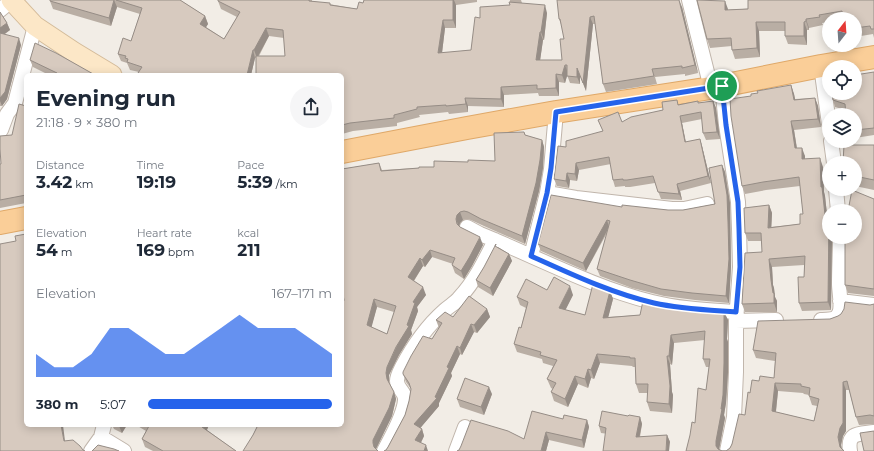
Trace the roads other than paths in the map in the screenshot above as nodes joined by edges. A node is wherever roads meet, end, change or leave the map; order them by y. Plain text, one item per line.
1 (11, 0) edge
2 (688, 0) edge
3 (0, 10) edge
4 (36, 26) junction
5 (874, 57) edge
6 (821, 66) junction
7 (109, 73) edge
8 (716, 87) junction
9 (827, 108) edge
10 (556, 112) junction
11 (1, 130) dead end
12 (344, 152) edge
13 (547, 193) junction
14 (707, 204) edge
15 (24, 218) edge
16 (0, 223) edge
17 (467, 227) dead end
18 (494, 240) junction
19 (840, 244) edge
20 (531, 256) junction
21 (840, 301) junction
22 (874, 305) edge
23 (736, 316) junction
24 (788, 320) edge
25 (810, 320) edge
26 (465, 427) dead end
27 (103, 431) edge
28 (874, 432) edge
29 (91, 451) edge
30 (124, 451) edge
31 (384, 451) edge
32 (456, 451) edge
33 (727, 451) edge
34 (850, 451) edge

1 - 3 street
1 - 4 main road
2 - 8 street
4 - 7 main road
4 - 11 street
5 - 6 main road
6 - 8 main road
6 - 9 street
8 - 10 main road
8 - 23 street
10 - 12 main road
10 - 13 street
13 - 14 street
13 - 20 street
15 - 16 main road
17 - 18 street
18 - 20 street
18 - 31 street
19 - 21 street
20 - 23 street
21 - 22 street
21 - 25 street
23 - 24 street
23 - 33 street
26 - 32 street
27 - 29 street
27 - 30 street
28 - 34 street

